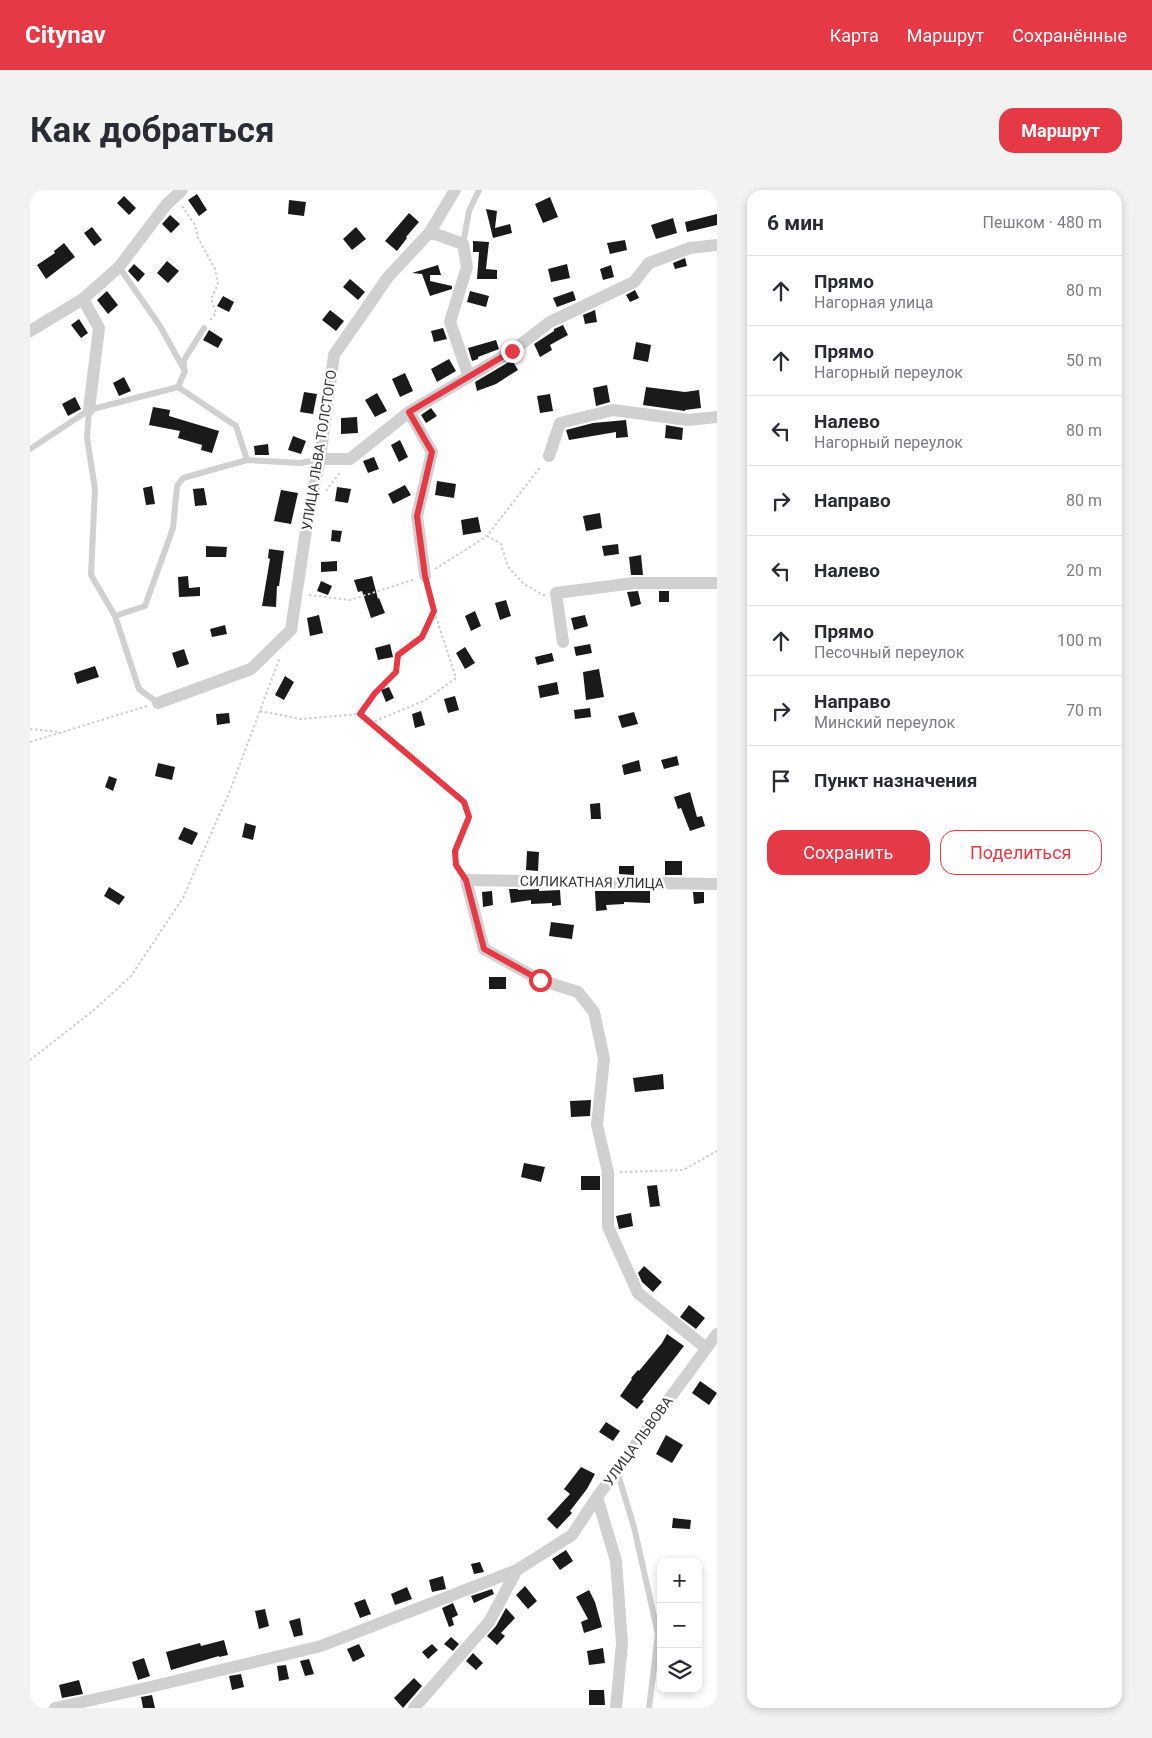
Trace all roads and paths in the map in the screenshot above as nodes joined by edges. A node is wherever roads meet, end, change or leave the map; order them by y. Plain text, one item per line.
1 (455, 190) edge
2 (479, 190) edge
3 (179, 193) edge
4 (430, 232) junction
5 (463, 244) junction
6 (717, 245) edge
7 (119, 267) junction
8 (83, 299) junction
9 (204, 328) joint
10 (30, 330) edge
11 (185, 371) junction
12 (469, 376) junction
13 (178, 387) junction
14 (89, 410) junction
15 (409, 412) junction
16 (717, 418) edge
17 (30, 449) edge
18 (549, 456) joint
19 (320, 459) junction
20 (350, 459) junction
21 (248, 460) junction
22 (324, 493) dead end
23 (487, 536) junction
24 (425, 576) junction
25 (717, 583) edge
26 (297, 593) junction
27 (556, 594) junction
28 (434, 611) junction
29 (116, 616) junction
30 (563, 642) dead end
31 (281, 657) dead end
32 (158, 703) junction
33 (260, 711) junction
34 (360, 714) junction
35 (370, 723) junction
36 (30, 729) edge
37 (62, 732) junction
38 (30, 742) edge
39 (466, 880) junction
40 (717, 884) edge
41 (30, 1060) edge
42 (717, 1151) edge
43 (608, 1172) junction
44 (717, 1334) edge
45 (706, 1348) junction
46 (617, 1470) junction
47 (597, 1497) junction
48 (517, 1570) junction
49 (58, 1708) edge
50 (414, 1708) edge
51 (616, 1708) edge
52 (649, 1708) edge

1 - 4 street, УЛИЦА ЛЬВА ТОЛСТОГО
2 - 5 lane
3 - 7 street
3 - 9 path
4 - 5 street
4 - 19 street, УЛИЦА ЛЬВА ТОЛСТОГО
5 - 12 street
6 - 12 street
7 - 8 street
7 - 11 lane
8 - 10 street
8 - 14 street
9 - 11 lane
11 - 13 lane
12 - 15 street
13 - 14 lane
13 - 21 lane
14 - 17 lane
14 - 29 lane
15 - 20 street
15 - 24 street
16 - 18 street
18 - 23 path
19 - 20 street
19 - 21 lane
19 - 26 street, УЛИЦА ЛЬВА ТОЛСТОГО
20 - 22 path
21 - 29 lane
23 - 24 path
23 - 27 path
24 - 26 path
24 - 28 path
25 - 27 street
26 - 32 street, УЛИЦА ЛЬВА ТОЛСТОГО
27 - 30 street
28 - 34 path
28 - 35 path
29 - 32 lane
31 - 33 path
32 - 37 path
33 - 34 path
33 - 41 path
34 - 35 path
35 - 39 path
36 - 37 path
37 - 38 path
39 - 40 street, СИЛИКАТНАЯ УЛИЦА
39 - 43 street
42 - 43 path
43 - 45 street
44 - 45 street, УЛИЦА ЛЬВОВА
45 - 46 street, УЛИЦА ЛЬВОВА
46 - 47 street, УЛИЦА ЛЬВОВА
46 - 52 lane
47 - 48 street
47 - 51 street, УЛИЦА ЛЬВОВА
48 - 49 street
48 - 50 street

